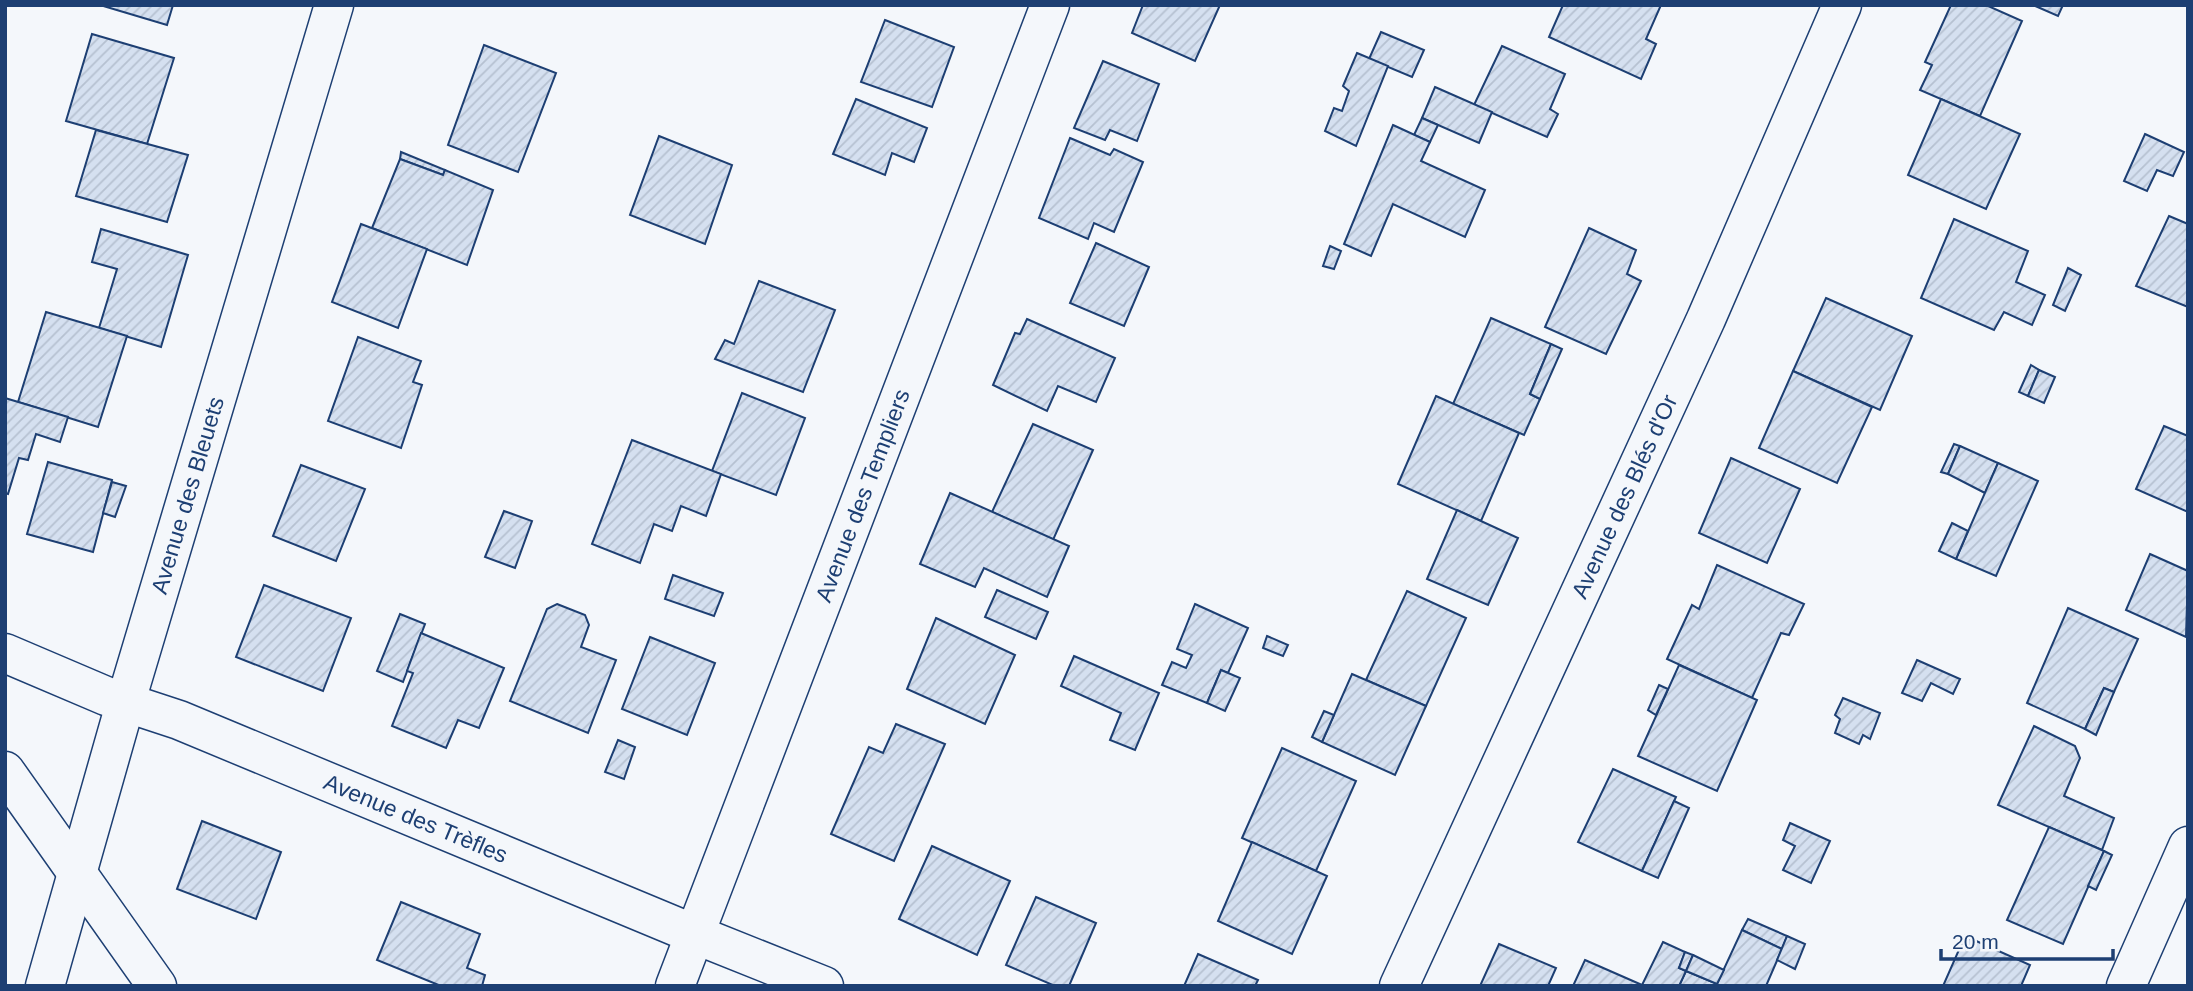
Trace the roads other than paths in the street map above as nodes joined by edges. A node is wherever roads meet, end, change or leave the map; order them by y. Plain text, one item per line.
1 (334, 5) edge
2 (1050, 5) edge
3 (1842, 5) edge
4 (5, 653) edge
5 (126, 701) junction
6 (5, 771) edge
7 (2188, 846) edge
8 (79, 874) junction
9 (694, 934) junction
10 (45, 986) edge
11 (157, 986) edge
12 (675, 986) edge
13 (824, 986) edge
14 (1399, 986) edge
15 (2126, 986) edge

1 - 5 street, Avenue des Bleuets
2 - 9 street, Avenue des Templiers
3 - 14 street, Avenue des Blés d'Or
4 - 5 street, Avenue des Trèfles
5 - 8 street, Avenue des Bleuets
5 - 9 street, Avenue des Trèfles
6 - 8 street
7 - 15 street
8 - 10 street, Avenue des Bleuets
8 - 11 street
9 - 12 street, Avenue des Templiers
9 - 13 street, Avenue des Trèfles

